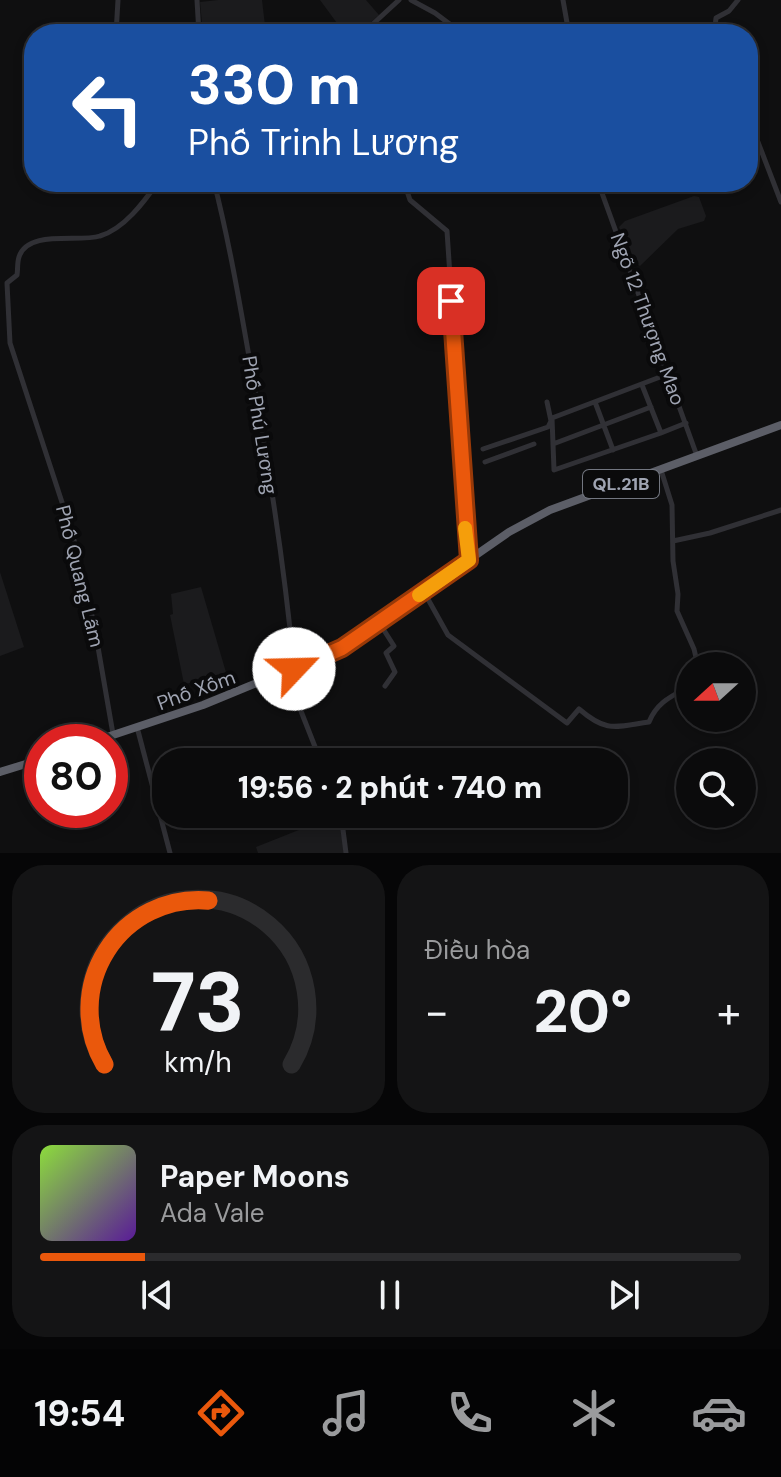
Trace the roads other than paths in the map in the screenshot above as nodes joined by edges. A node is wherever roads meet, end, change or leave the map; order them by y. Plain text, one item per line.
1 (118, 0) edge
2 (197, 0) edge
3 (399, 0) edge
4 (411, 0) edge
5 (563, 0) edge
6 (738, 0) edge
7 (117, 24) edge
8 (198, 24) edge
9 (373, 24) edge
10 (450, 24) edge
11 (567, 24) edge
12 (715, 24) edge
13 (758, 142) edge
14 (150, 192) edge
15 (217, 192) edge
16 (407, 192) edge
17 (602, 192) edge
18 (781, 202) edge
19 (668, 374) junction
20 (642, 385) junction
21 (547, 402) dead end
22 (595, 402) junction
23 (651, 407) junction
24 (551, 421) junction
25 (686, 423) junction
26 (603, 425) junction
27 (781, 425) edge
28 (661, 433) junction
29 (534, 444) dead end
30 (553, 444) junction
31 (483, 449) dead end
32 (613, 450) junction
33 (697, 456) junction
34 (485, 462) dead end
35 (661, 469) junction
36 (781, 510) edge
37 (673, 541) junction
38 (469, 560) junction
39 (424, 592) junction
40 (380, 624) junction
41 (695, 652) edge
42 (290, 671) junction
43 (385, 686) dead end
44 (676, 694) edge
45 (111, 724) edge
46 (137, 727) junction
47 (128, 730) edge
48 (316, 748) edge
49 (24, 765) edge
50 (0, 772) edge
51 (343, 828) edge
52 (170, 853) edge
53 (346, 853) edge

1 - 7 street
2 - 8 street
3 - 9 street
4 - 10 street
5 - 11 street
6 - 12 street
13 - 18 street
14 - 45 street, Phố Quang Lãm
15 - 42 street, Phố Phú Lương
16 - 38 street
17 - 19 street, Ngõ 12 Thượng Mao
19 - 20 street
19 - 25 street, Ngõ 12 Thượng Mao
20 - 22 street
20 - 23 street
21 - 24 street
22 - 24 street
22 - 26 street
23 - 26 street
23 - 28 street
24 - 30 street
24 - 31 street
25 - 28 street
25 - 33 street, Ngõ 12 Thượng Mao
26 - 30 street
26 - 32 street
27 - 33 highway, QL.21B
28 - 32 street
29 - 34 street
30 - 32 street
33 - 35 highway, QL.21B
35 - 37 street
35 - 38 highway, QL.21B
36 - 37 street
37 - 41 street
38 - 39 highway, Phố Xốm / QL.21B
39 - 40 highway, Phố Xốm / QL.21B
39 - 44 street
40 - 42 highway, Phố Xốm / QL.21B
40 - 43 street
42 - 46 highway, Phố Xốm / QL.21B
42 - 48 street, Phố Phú Lương
46 - 47 highway, Phố Xốm / QL.21B
46 - 52 street
49 - 50 highway
51 - 53 street

